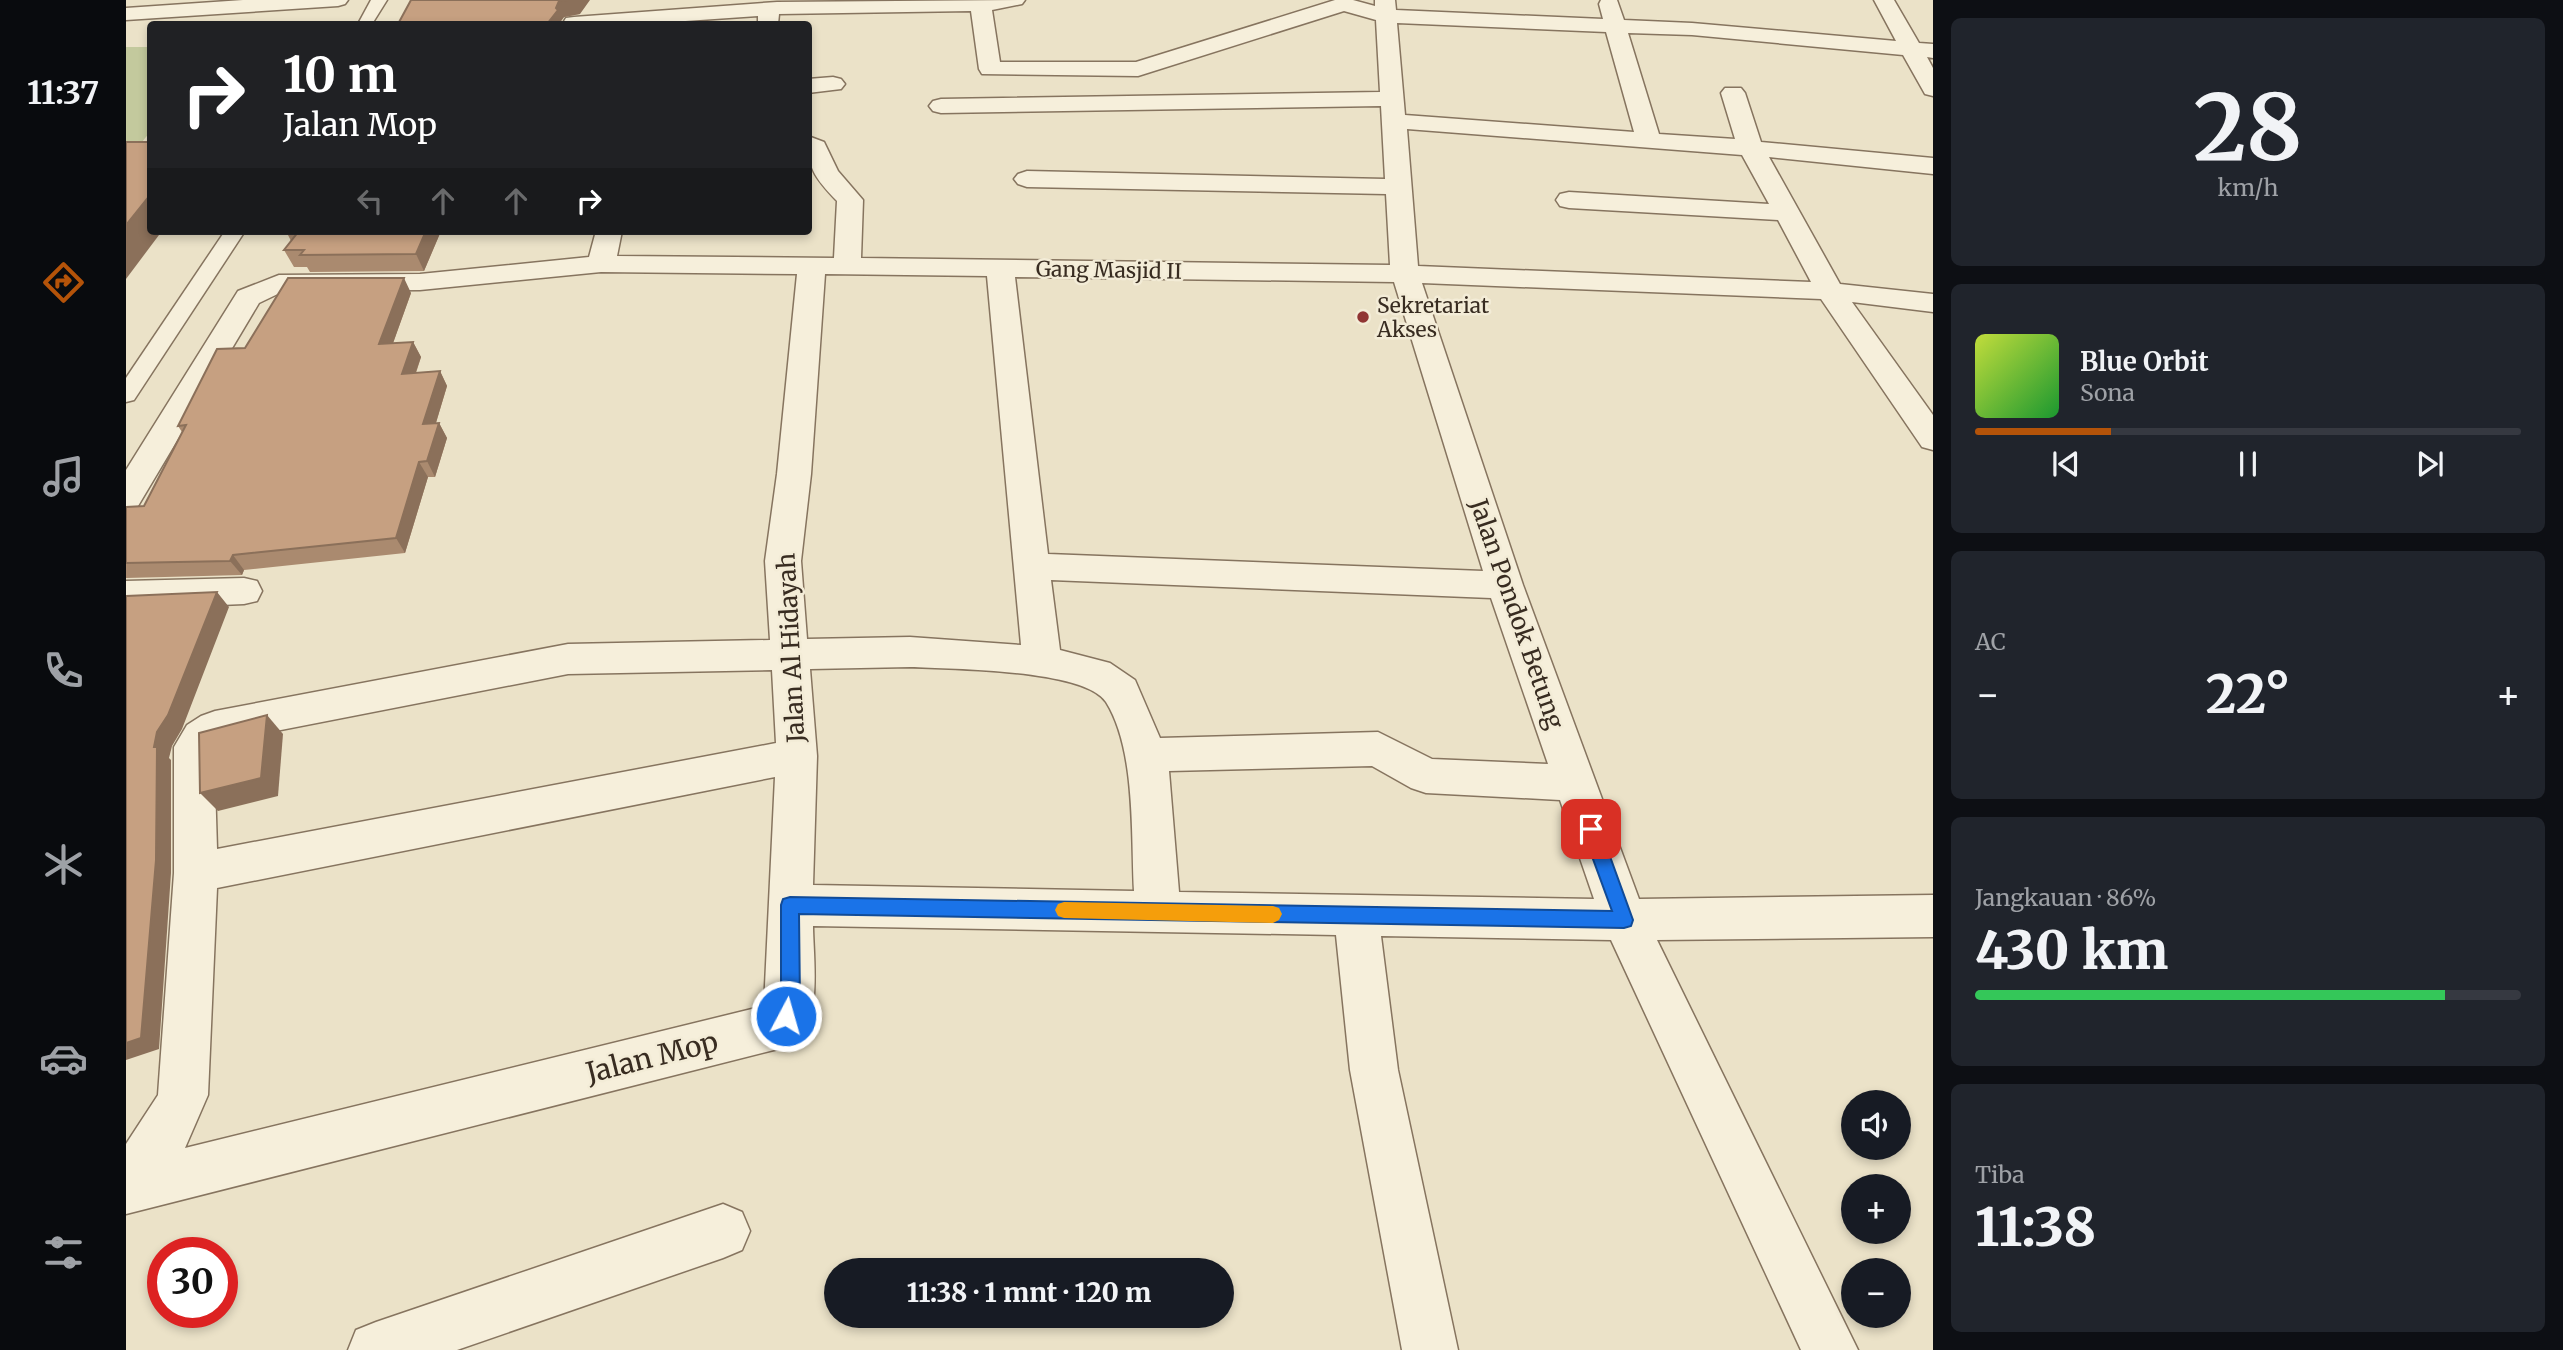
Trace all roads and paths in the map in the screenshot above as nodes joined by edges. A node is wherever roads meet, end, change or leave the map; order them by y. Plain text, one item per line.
1 (338, 0) edge
2 (379, 0) edge
3 (1015, 0) edge
4 (1607, 0) edge
5 (1884, 0) edge
6 (1339, 2) edge
7 (981, 5) junction
8 (1385, 8) edge
9 (126, 14) edge
10 (769, 17) edge
11 (367, 21) edge
12 (638, 21) edge
13 (1616, 26) junction
14 (1922, 51) edge
15 (833, 84) dead end
16 (812, 86) edge
17 (1933, 89) edge
18 (1733, 93) dead end
19 (941, 106) dead end
20 (1392, 110) junction
21 (1649, 140) junction
22 (812, 145) edge
23 (1751, 148) junction
24 (1933, 166) edge
25 (1027, 179) dead end
26 (1398, 187) junction
27 (1569, 200) dead end
28 (1787, 213) junction
29 (232, 235) edge
30 (609, 235) edge
31 (601, 264) junction
32 (829, 266) junction
33 (1000, 268) junction
34 (1405, 275) junction
35 (1830, 290) junction
36 (1933, 303) edge
37 (126, 395) edge
38 (1933, 439) edge
39 (126, 498) edge
40 (1032, 566) junction
41 (1504, 585) junction
42 (244, 591) dead end
43 (126, 595) edge
44 (790, 654) junction
45 (1041, 661) junction
46 (1147, 755) junction
47 (797, 756) junction
48 (1575, 783) junction
49 (196, 873) junction
50 (790, 905) junction
51 (1158, 912) junction
52 (1356, 916) junction
53 (1933, 916) edge
54 (1624, 920) junction
55 (126, 1186) edge
56 (723, 1231) dead end
57 (376, 1350) edge
58 (1430, 1350) edge
59 (1830, 1350) edge

1 - 9 street
2 - 11 lane
3 - 7 street
4 - 13 street
5 - 14 street
6 - 7 street
6 - 8 street
7 - 10 street
8 - 13 street
8 - 20 street, Jalan Pondok Betung
10 - 12 street
13 - 14 street
13 - 21 street
14 - 17 street
15 - 16 street
18 - 23 street
19 - 20 street
20 - 21 street
20 - 26 street, Jalan Pondok Betung
21 - 23 street
22 - 32 street, Jalan Al Hidayah
23 - 24 street
23 - 28 street
25 - 26 street
26 - 34 street, Jalan Pondok Betung
27 - 28 street
28 - 35 street
29 - 37 lane
30 - 31 street
31 - 32 street, Gang Masjid II
31 - 39 street, Gang Masjid II
32 - 33 street, Gang Masjid II
32 - 44 street, Jalan Al Hidayah
33 - 34 street, Gang Masjid II
33 - 40 street
34 - 35 street, Gang Masjid II
34 - 41 street, Jalan Pondok Betung
35 - 36 street, Gang Masjid II
35 - 38 street
40 - 41 street
40 - 45 street
41 - 48 street, Jalan Pondok Betung
42 - 43 street
44 - 45 street
44 - 47 street, Jalan Al Hidayah
44 - 49 street
45 - 46 street
46 - 48 street
46 - 51 street
47 - 49 street
47 - 50 street, Jalan Al Hidayah
48 - 54 street, Jalan Pondok Betung
49 - 55 street
50 - 51 street
50 - 55 street, Jalan Mop
51 - 52 street
52 - 54 street
52 - 58 street
53 - 54 street
54 - 59 street, Jalan Pondok Betung
56 - 57 street

